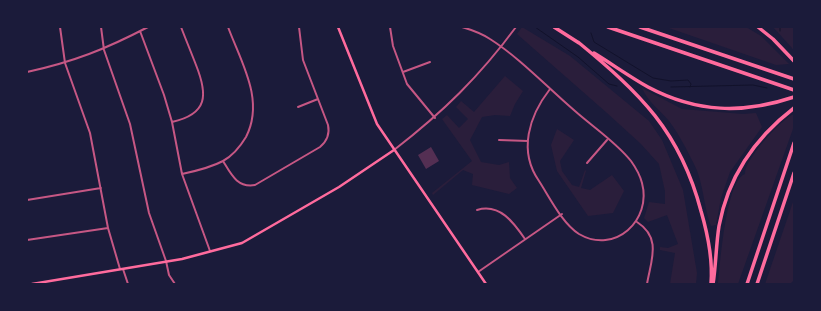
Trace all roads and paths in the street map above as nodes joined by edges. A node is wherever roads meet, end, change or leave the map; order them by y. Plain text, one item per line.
1 (60, 27) edge
2 (101, 27) edge
3 (148, 27) edge
4 (181, 27) edge
5 (228, 27) edge
6 (299, 27) edge
7 (338, 27) edge
8 (390, 27) edge
9 (462, 27) edge
10 (516, 27) edge
11 (554, 27) edge
12 (608, 27) edge
13 (640, 27) edge
14 (758, 27) edge
15 (140, 31) junction
16 (578, 42) junction
17 (501, 47) junction
18 (104, 50) junction
19 (794, 61) edge
20 (430, 62) dead end
21 (66, 63) junction
22 (27, 72) edge
23 (403, 72) junction
24 (794, 80) edge
25 (550, 89) junction
26 (794, 90) edge
27 (794, 98) edge
28 (318, 99) junction
29 (298, 107) dead end
30 (793, 109) edge
31 (435, 118) junction
32 (172, 122) junction
33 (499, 140) dead end
34 (607, 140) junction
35 (528, 141) junction
36 (794, 143) edge
37 (394, 150) junction
38 (224, 161) junction
39 (587, 163) dead end
40 (794, 173) edge
41 (182, 174) junction
42 (101, 188) junction
43 (27, 200) edge
44 (477, 210) dead end
45 (562, 214) junction
46 (636, 222) junction
47 (108, 228) junction
48 (525, 239) junction
49 (27, 240) edge
50 (211, 252) junction
51 (166, 261) junction
52 (121, 269) junction
53 (478, 272) junction
54 (32, 284) edge
55 (128, 284) edge
56 (176, 284) edge
57 (486, 284) edge
58 (646, 284) edge
59 (712, 284) edge
60 (747, 284) edge
61 (757, 284) edge

1 - 21 street
2 - 18 street
3 - 15 street
4 - 32 street
5 - 38 street
6 - 28 street
7 - 37 main road
8 - 23 street
9 - 17 street
10 - 17 street
11 - 16 highway
12 - 26 highway
13 - 24 highway
14 - 19 highway
15 - 18 street
15 - 32 street
16 - 27 highway
16 - 59 highway
17 - 25 street
17 - 31 street
18 - 21 street
18 - 51 street
20 - 23 street
21 - 22 street
21 - 42 street
23 - 31 street
25 - 34 street
25 - 35 street
28 - 29 street
28 - 38 street
30 - 59 highway
31 - 37 street
32 - 41 street
33 - 35 street
34 - 39 street
34 - 46 street
35 - 45 street
36 - 60 highway
37 - 50 main road
37 - 53 main road
38 - 41 street
40 - 61 highway
41 - 50 street
42 - 43 street
42 - 47 street
44 - 48 street
45 - 46 street
45 - 48 street
46 - 58 street
47 - 49 street
47 - 52 street
48 - 53 street
50 - 51 main road
51 - 52 main road
51 - 56 street
52 - 54 main road
52 - 55 street
53 - 57 main road

